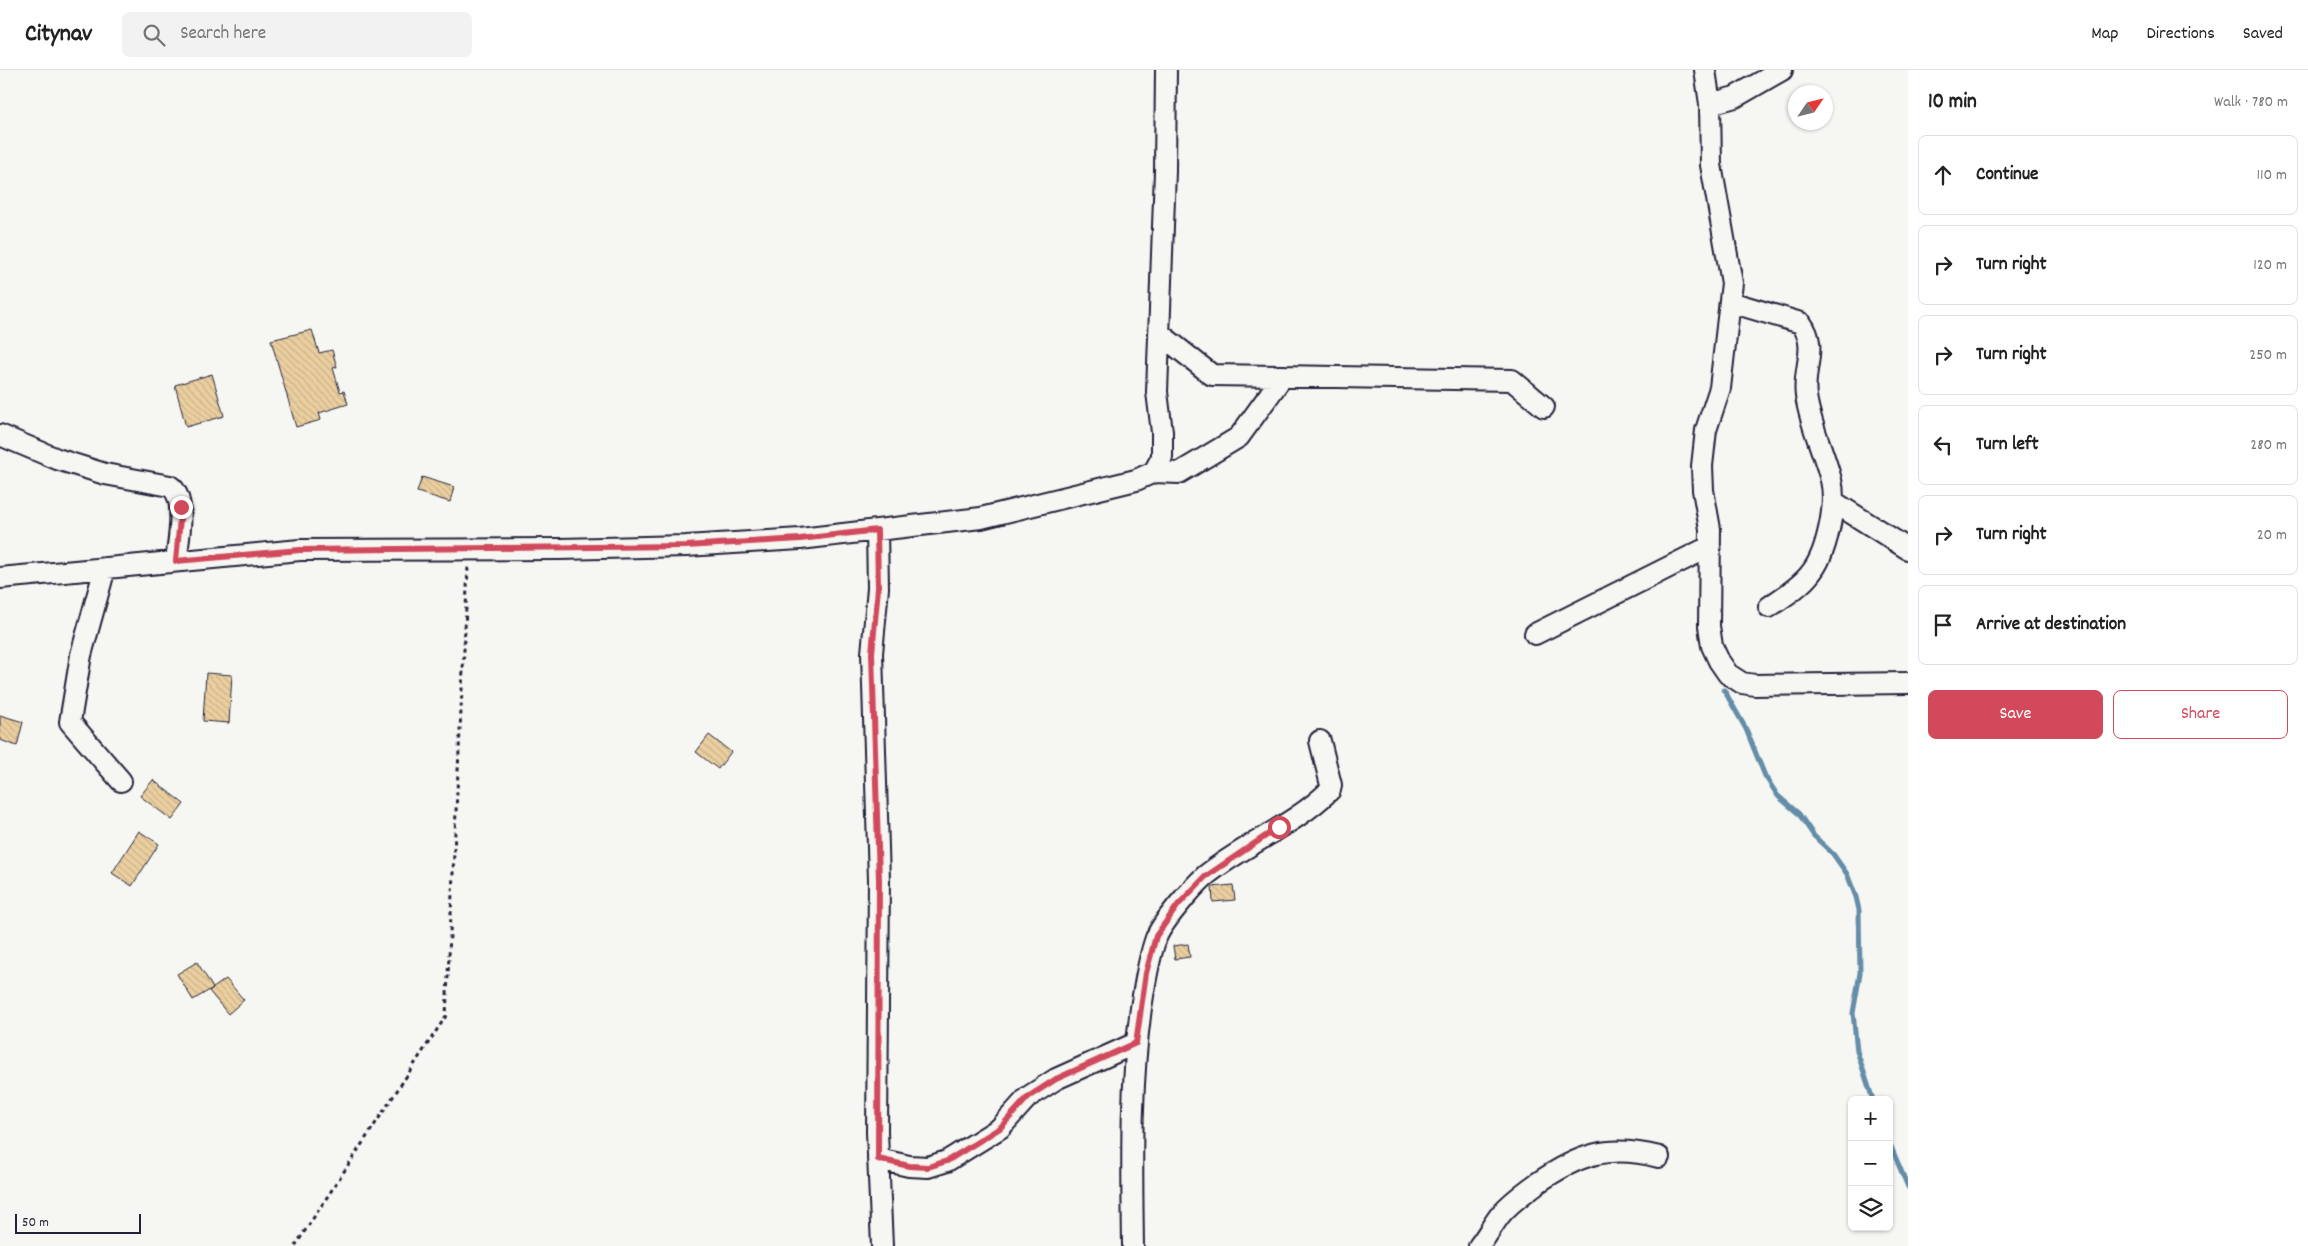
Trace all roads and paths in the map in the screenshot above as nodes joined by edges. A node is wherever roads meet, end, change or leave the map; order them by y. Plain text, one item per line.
1 (1166, 70) edge
2 (1705, 70) edge
3 (1782, 70) edge
4 (1710, 104) junction
5 (1730, 302) junction
6 (1159, 333) junction
7 (1283, 376) junction
8 (1544, 407) dead end
9 (0, 435) edge
10 (1154, 472) junction
11 (1834, 502) junction
12 (877, 530) junction
13 (1710, 547) junction
14 (469, 548) junction
15 (1908, 549) edge
16 (176, 561) junction
17 (105, 568) junction
18 (0, 578) edge
19 (1769, 607) dead end
20 (1535, 634) dead end
21 (1908, 683) edge
22 (1320, 741) dead end
23 (122, 781) dead end
24 (1136, 1043) junction
25 (1659, 1157) dead end
26 (878, 1159) junction
27 (295, 1246) edge
28 (882, 1246) edge
29 (1133, 1246) edge
30 (1479, 1246) edge

1 - 6 street
2 - 4 street
3 - 4 street
4 - 5 street
5 - 11 street
5 - 13 street
6 - 7 street
6 - 10 street
7 - 8 street
7 - 10 street
9 - 16 street
10 - 12 street
11 - 15 street
11 - 19 street
12 - 14 street
12 - 26 street
13 - 20 street
13 - 21 street
14 - 16 street
14 - 27 path
16 - 17 street
17 - 18 street
17 - 23 street
22 - 24 street
24 - 26 street
24 - 29 street
25 - 30 street
26 - 28 street

